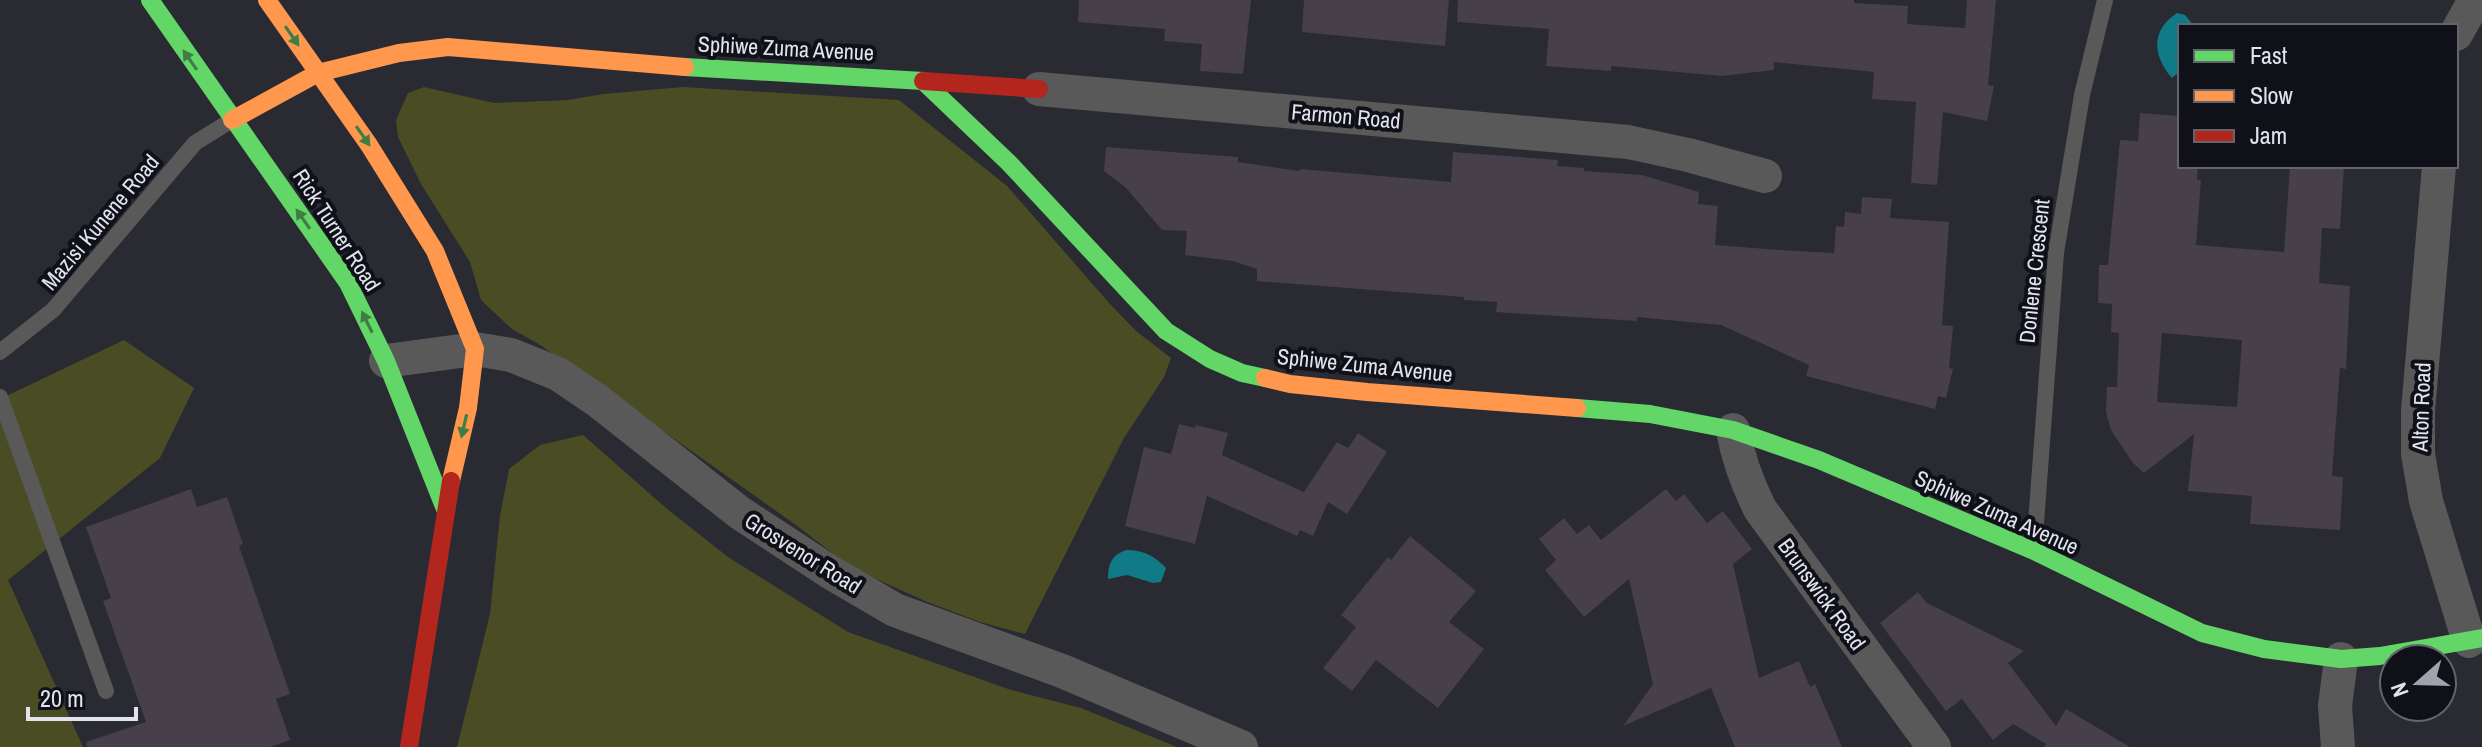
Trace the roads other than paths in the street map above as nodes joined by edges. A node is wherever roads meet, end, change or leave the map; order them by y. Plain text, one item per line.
1 (150, 0) edge
2 (267, 0) edge
3 (2105, 0) edge
4 (2475, 0) edge
5 (2458, 30) edge
6 (318, 73) junction
7 (923, 81) junction
8 (1033, 95) joint
9 (232, 120) junction
10 (2439, 168) edge
11 (1765, 176) dead end
12 (475, 349) junction
13 (0, 352) edge
14 (386, 361) junction
15 (0, 397) edge
16 (1733, 430) junction
17 (445, 509) junction
18 (2034, 551) junction
19 (2476, 640) edge
20 (2341, 659) junction
21 (106, 691) dead end
22 (409, 747) edge
23 (1241, 747) edge
24 (1934, 747) edge
25 (2338, 747) edge

9 -> 1 street, Rick Turner Road
2 -> 6 street, Rick Turner Road
3 - 18 lane, Donlene Crescent
4 - 5 street
6 - 7 street, Sphiwe Zuma Avenue
6 - 9 street, Sphiwe Zuma Avenue
6 -> 12 street, Rick Turner Road
7 - 8 street, Farmon Road
7 - 16 street, Sphiwe Zuma Avenue
8 - 11 street, Farmon Road
9 - 13 lane, Mazisi Kunene Road
14 -> 9 street, Rick Turner Road
10 - 19 street, Alton Road
12 - 14 street, Grosvenor Road
12 -> 17 street, Rick Turner Road
12 - 23 street, Grosvenor Road
14 - 17 street, Rick Turner Road
15 - 21 lane
16 - 18 street, Sphiwe Zuma Avenue
16 - 24 street, Brunswick Road
17 - 22 street, Rick Turner Road
18 - 20 street, Sphiwe Zuma Avenue
19 - 20 street, Sphiwe Zuma Avenue
20 - 25 street

